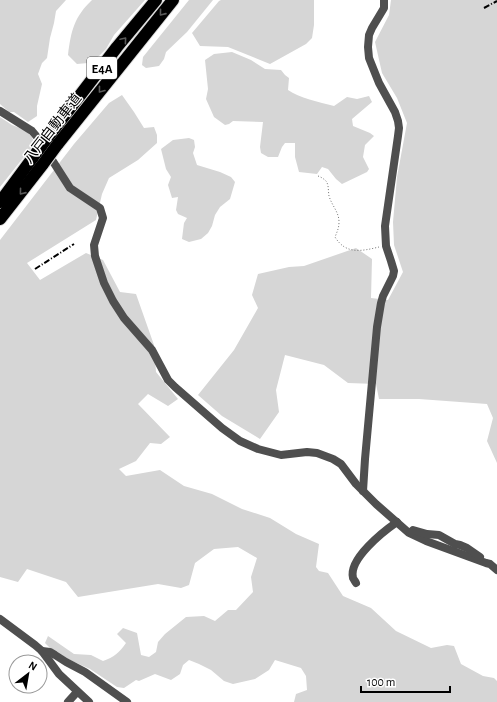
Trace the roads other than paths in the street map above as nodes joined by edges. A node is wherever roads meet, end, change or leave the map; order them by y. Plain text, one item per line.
1 (156, 0) edge
2 (173, 0) edge
3 (384, 0) edge
4 (0, 111) edge
5 (0, 202) edge
6 (0, 219) edge
7 (363, 490) junction
8 (397, 522) junction
9 (497, 570) edge
10 (356, 583) dead end
11 (0, 619) edge
12 (42, 651) junction
13 (77, 692) junction
14 (68, 702) edge
15 (89, 702) edge
16 (127, 702) edge

5 -> 1 highway, 八戸自動車道 / E4A, bridge
2 -> 6 highway, 八戸自動車道 / E4A, bridge
3 - 7 street
4 - 7 street
7 - 8 street
8 - 9 street
8 - 10 street
11 - 12 street
12 - 13 street
12 - 16 street
13 - 14 street
13 - 15 street

